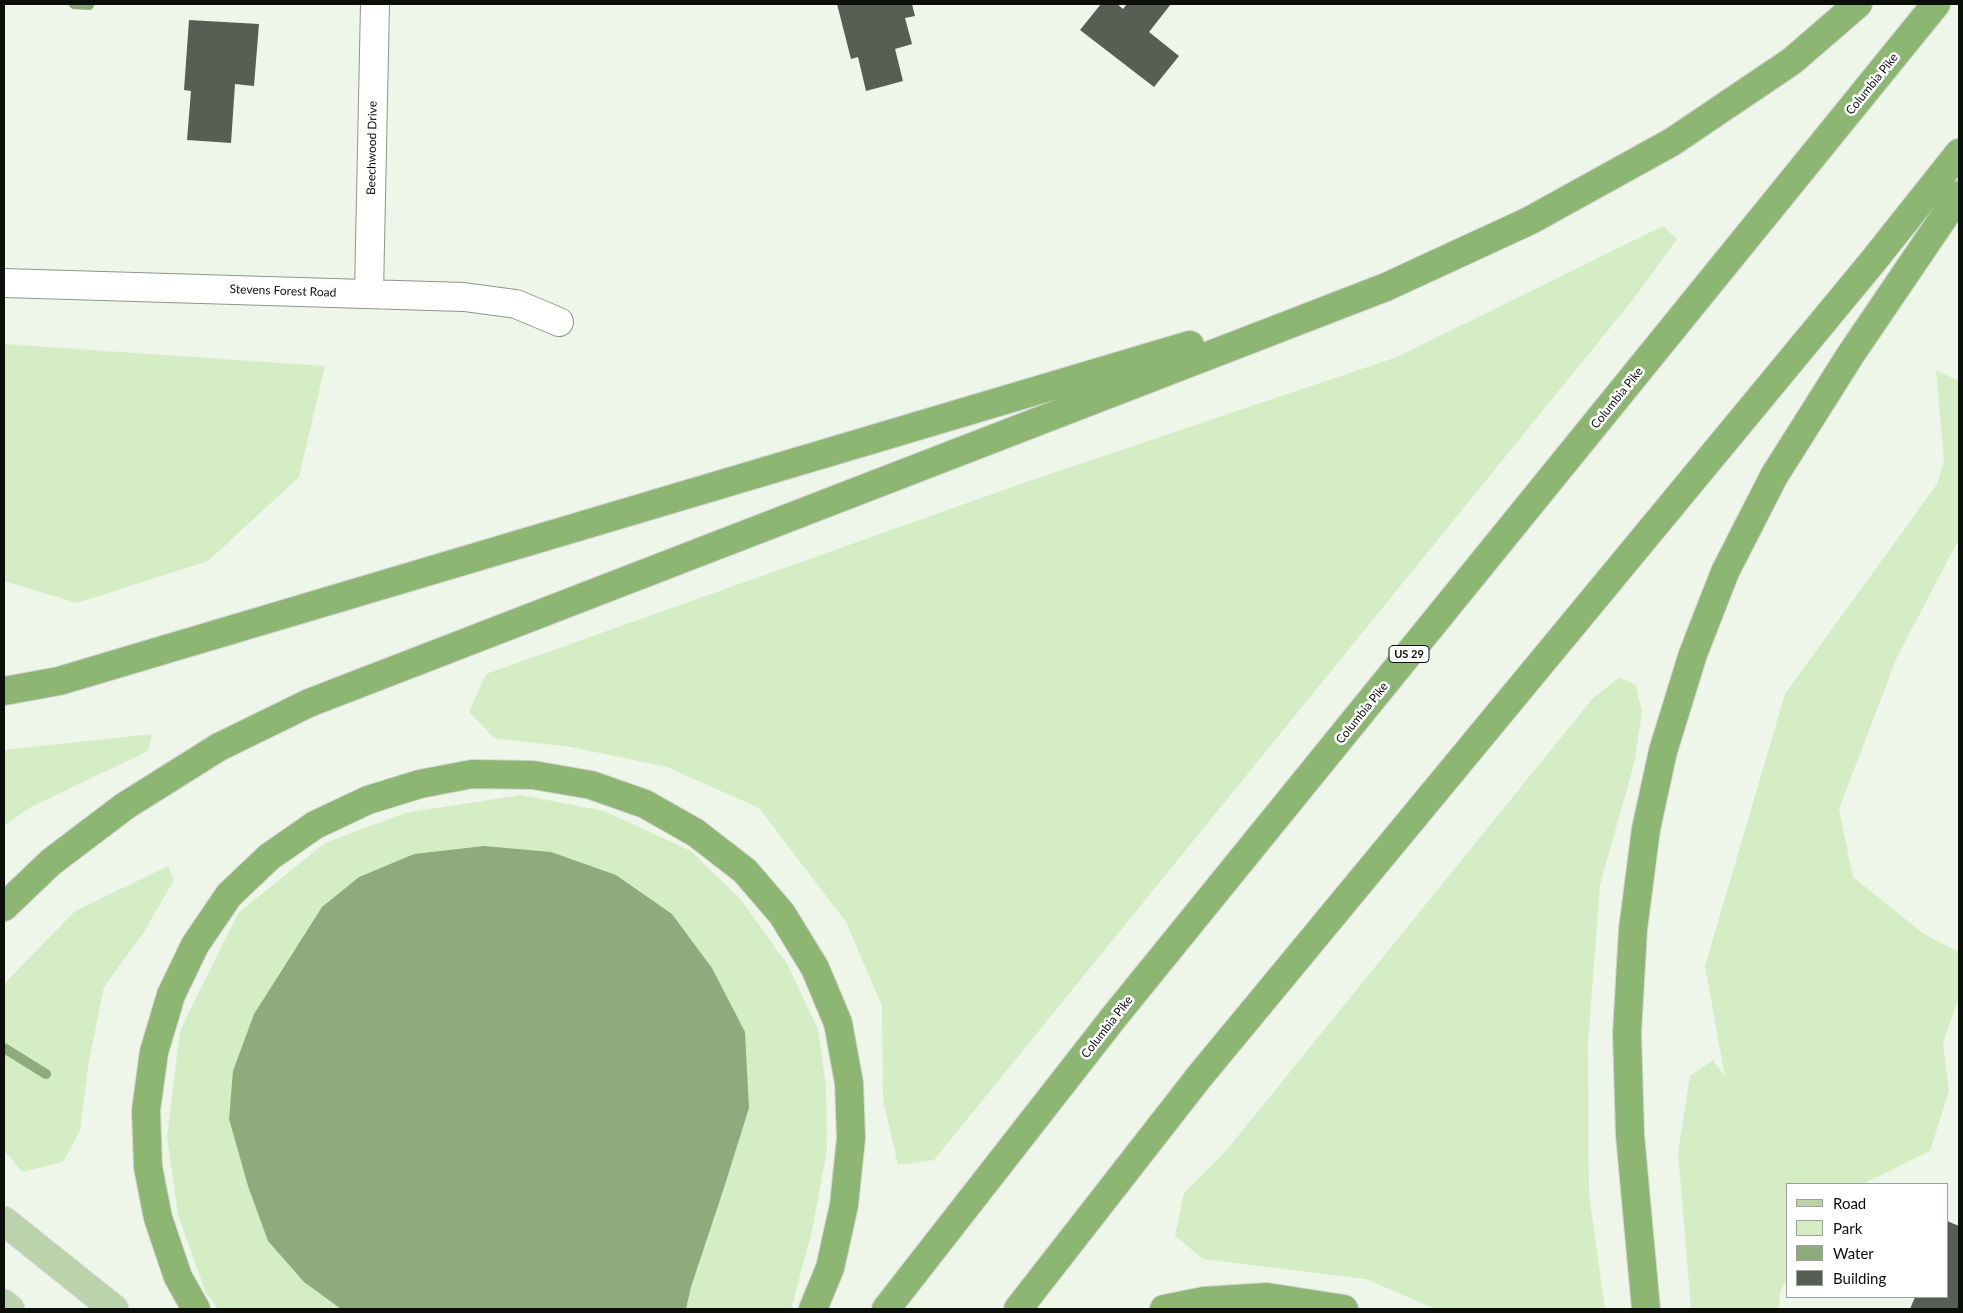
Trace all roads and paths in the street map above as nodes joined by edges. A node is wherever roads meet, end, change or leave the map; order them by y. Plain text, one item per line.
1 (376, 4) edge
2 (1858, 4) edge
3 (1936, 4) edge
4 (1959, 153) edge
5 (1959, 195) edge
6 (4, 283) edge
7 (1386, 287) junction
8 (369, 293) junction
9 (559, 322) dead end
10 (4, 691) edge
11 (4, 907) edge
12 (4, 1221) edge
13 (4, 1304) edge
14 (10, 1309) edge
15 (114, 1309) edge
16 (196, 1309) edge
17 (813, 1309) edge
18 (886, 1309) edge
19 (1018, 1309) edge
20 (1164, 1309) edge
21 (1344, 1309) edge
22 (1646, 1309) edge

1 - 8 street, Beechwood Drive
2 - 7 highway
3 - 18 highway, Columbia Pike / US 29
4 - 19 highway
5 - 22 highway
6 - 8 street, Stevens Forest Road
7 - 10 highway
7 - 11 highway
8 - 9 street, Stevens Forest Road
12 - 15 main road
13 - 14 main road
16 - 17 highway
20 - 21 highway

